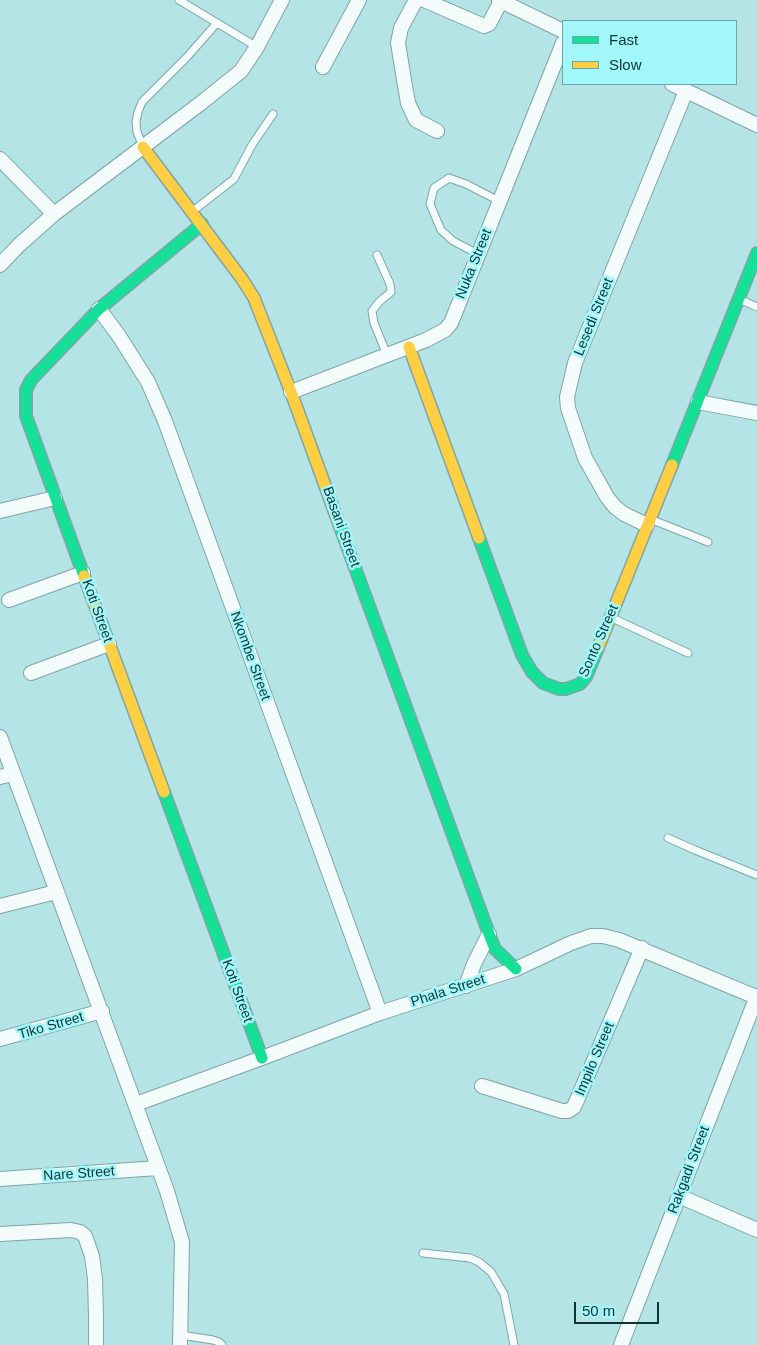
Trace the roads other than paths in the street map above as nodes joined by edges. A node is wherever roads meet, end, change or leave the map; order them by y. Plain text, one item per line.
1 (179, 0) edge
2 (282, 0) edge
3 (360, 0) edge
4 (416, 0) edge
5 (424, 0) edge
6 (500, 0) edge
7 (217, 23) junction
8 (562, 31) edge
9 (562, 45) edge
10 (257, 47) junction
11 (323, 67) dead end
12 (674, 85) edge
13 (686, 91) junction
14 (272, 114) dead end
15 (757, 126) edge
16 (437, 130) dead end
17 (143, 147) junction
18 (0, 159) edge
19 (499, 202) junction
20 (193, 212) junction
21 (54, 214) junction
22 (202, 224) junction
23 (757, 253) edge
24 (478, 254) junction
25 (377, 255) dead end
26 (0, 265) edge
27 (739, 299) junction
28 (757, 307) edge
29 (99, 309) junction
30 (409, 347) junction
31 (387, 355) junction
32 (291, 392) junction
33 (698, 402) junction
34 (757, 413) edge
35 (55, 498) junction
36 (0, 511) edge
37 (648, 522) junction
38 (708, 542) dead end
39 (83, 573) junction
40 (10, 600) dead end
41 (610, 617) junction
42 (109, 644) junction
43 (688, 653) dead end
44 (31, 673) dead end
45 (0, 737) edge
46 (6, 776) edge
47 (668, 838) dead end
48 (757, 874) edge
49 (56, 892) junction
50 (0, 906) edge
51 (489, 934) junction
52 (642, 948) junction
53 (516, 968) junction
54 (466, 986) junction
55 (757, 996) edge
56 (102, 1011) junction
57 (380, 1013) junction
58 (0, 1039) edge
59 (262, 1058) junction
60 (482, 1086) dead end
61 (136, 1104) junction
62 (158, 1168) junction
63 (0, 1179) edge
64 (679, 1196) junction
65 (757, 1230) edge
66 (0, 1234) edge
67 (423, 1253) dead end
68 (181, 1340) edge
69 (96, 1345) edge
70 (222, 1345) edge
71 (514, 1345) edge
72 (621, 1345) edge

1 - 7 lane
2 - 10 street
3 - 11 street
4 - 16 street
5 - 6 street
6 - 8 street
7 - 10 lane
7 - 17 lane
9 - 19 street, Nuka Street
10 - 17 street
12 - 13 street
13 - 15 street
13 - 37 street, Lesedi Street
14 - 20 lane
17 - 20 street, Basani Street
17 - 21 street
18 - 21 street
19 - 24 street, Nuka Street
19 - 24 lane
20 - 22 street, Basani Street
21 - 26 street
22 - 29 street, Koti Street
22 - 32 street, Basani Street
23 - 27 street, Sonto Street
24 - 30 street, Nuka Street
25 - 31 lane
27 - 28 lane
27 - 33 street, Sonto Street
29 - 35 street, Koti Street
29 - 57 street, Nkombe Street
30 - 31 street, Nuka Street
30 - 41 street, Sonto Street
31 - 32 street, Nuka Street
32 - 51 street, Basani Street
33 - 34 street
33 - 37 street, Sonto Street
35 - 36 street
35 - 39 street, Koti Street
37 - 38 lane
37 - 41 street, Sonto Street
39 - 40 street
39 - 42 street, Koti Street
41 - 43 lane
42 - 44 street
42 - 59 street, Koti Street
45 - 46 street
46 - 49 street
47 - 48 lane
49 - 50 street
49 - 56 street
51 - 53 street, Basani Street
51 - 54 street
52 - 53 street, Phala Street
52 - 55 street, Phala Street
52 - 60 street, Impilo Street
53 - 54 street, Phala Street
54 - 57 street, Phala Street
55 - 64 street, Rakgadi Street
56 - 58 street, Tiko Street
56 - 61 street
57 - 59 street, Phala Street
59 - 61 street, Phala Street
61 - 62 street
62 - 63 street, Nare Street
62 - 68 street
64 - 65 street
64 - 72 street, Rakgadi Street
66 - 69 street
67 - 71 lane
68 - 70 lane

